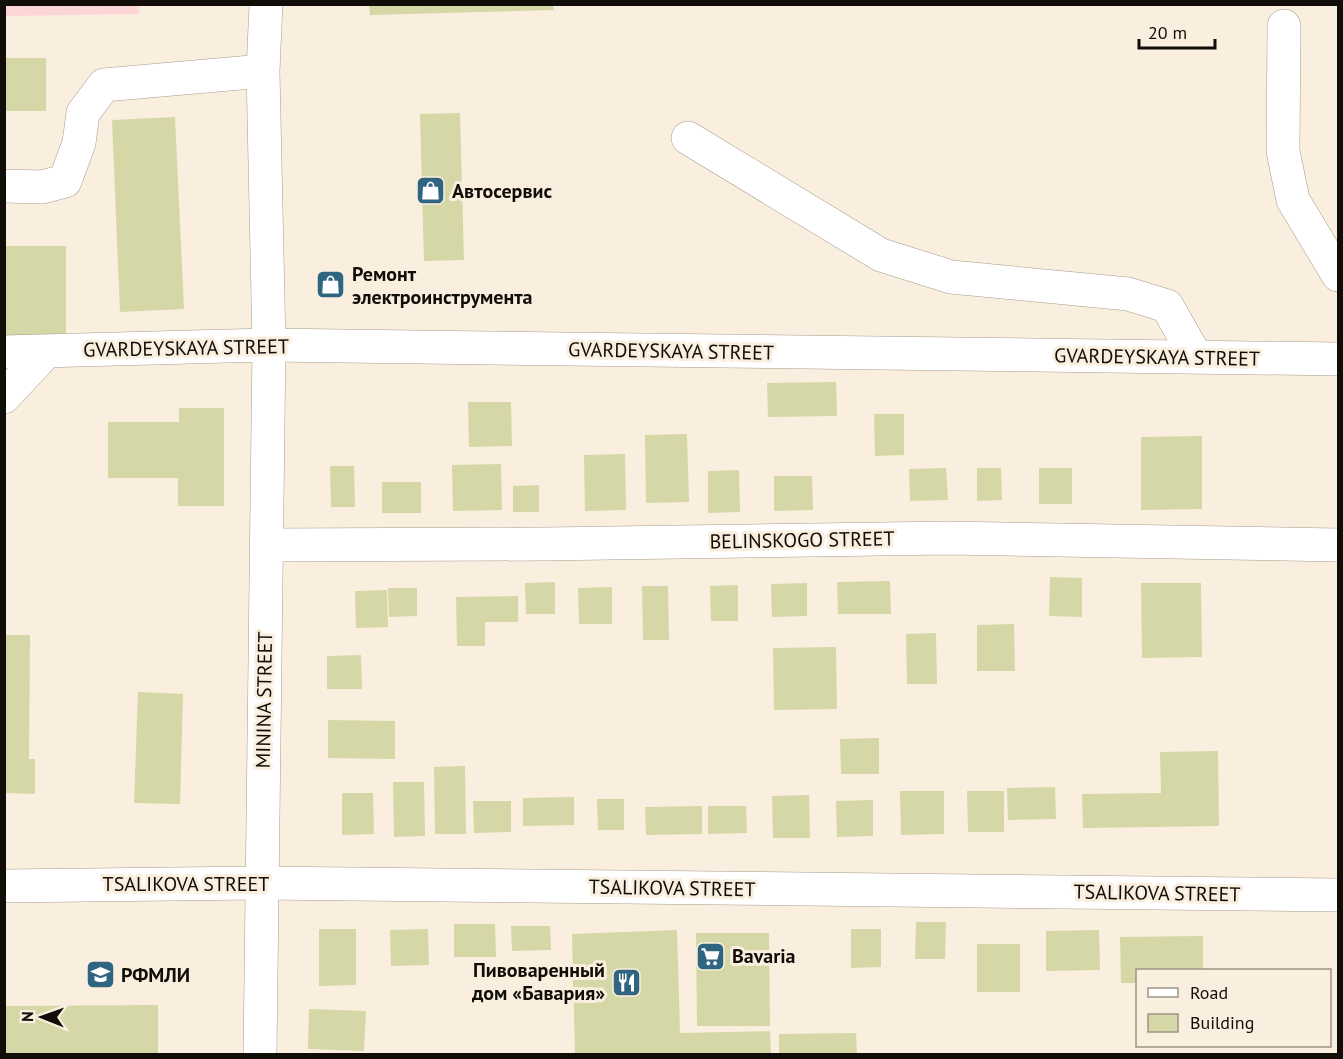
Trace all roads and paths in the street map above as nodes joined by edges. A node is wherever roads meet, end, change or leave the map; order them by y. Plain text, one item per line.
1 (266, 4) edge
2 (1284, 26) dead end
3 (263, 71) junction
4 (688, 138) dead end
5 (4, 186) edge
6 (1338, 275) edge
7 (269, 345) junction
8 (48, 351) junction
9 (4, 352) edge
10 (1196, 357) junction
11 (1338, 359) edge
12 (4, 398) edge
13 (266, 545) junction
14 (1338, 545) edge
15 (262, 883) junction
16 (4, 886) edge
17 (1338, 895) edge
18 (260, 1054) edge

1 - 3 street, MININA STREET
2 - 6 street
3 - 5 street
3 - 7 street, MININA STREET
4 - 10 street
7 - 8 street, GVARDEYSKAYA STREET
7 - 10 street, GVARDEYSKAYA STREET
7 - 13 street, MININA STREET
8 - 9 street, GVARDEYSKAYA STREET
8 - 12 street
10 - 11 street, GVARDEYSKAYA STREET
13 - 14 street, BELINSKOGO STREET
13 - 15 street, MININA STREET
15 - 16 street, TSALIKOVA STREET
15 - 17 street, TSALIKOVA STREET
15 - 18 street, MININA STREET

